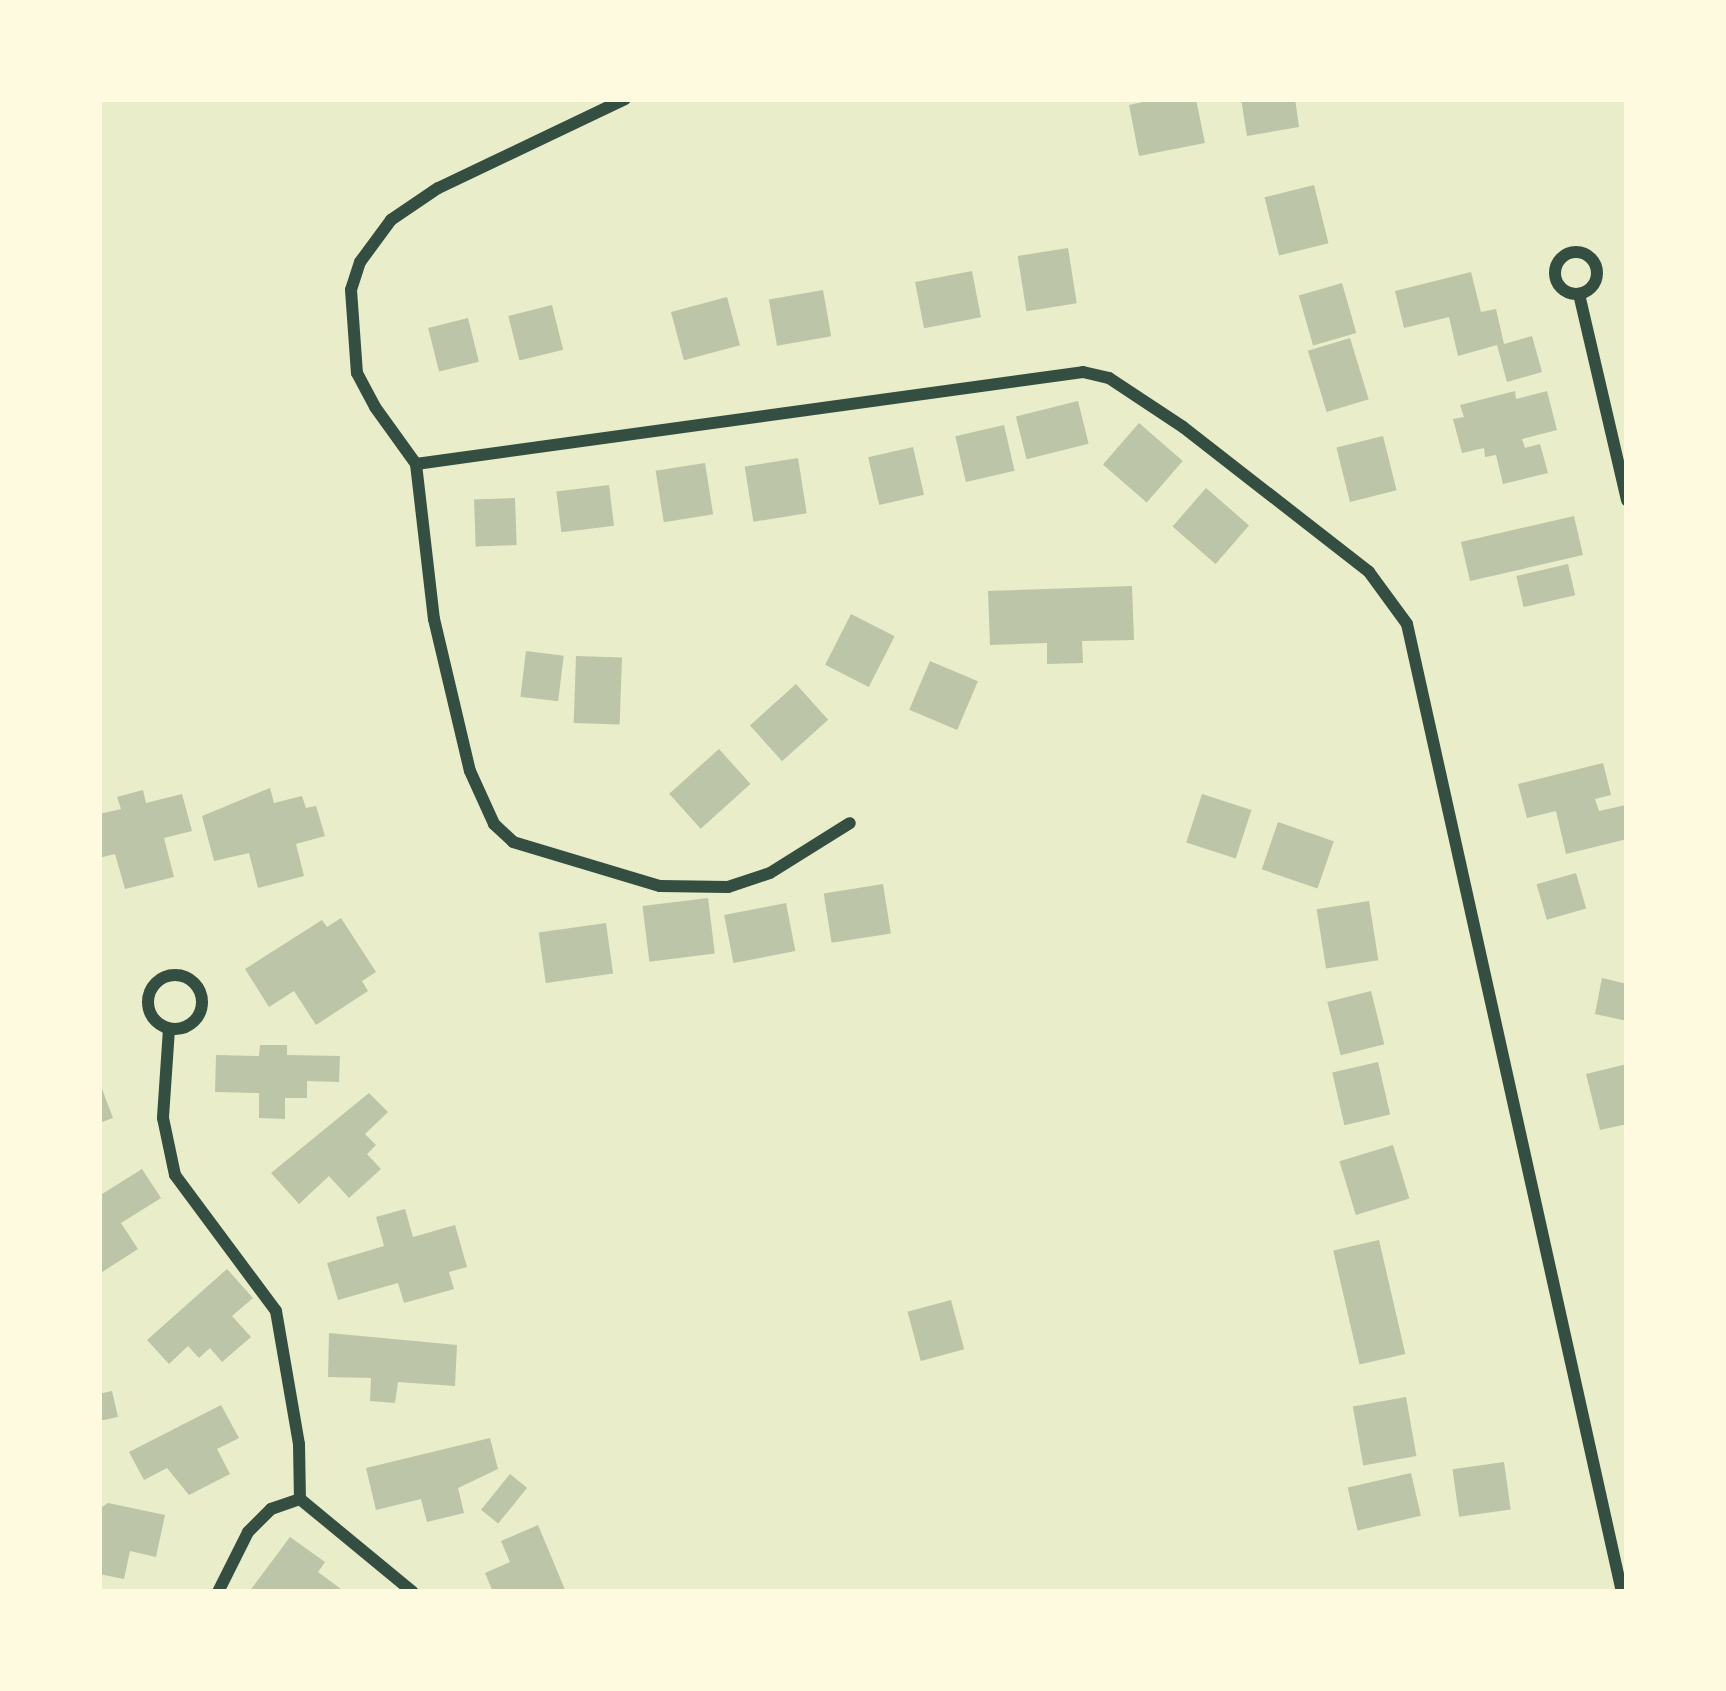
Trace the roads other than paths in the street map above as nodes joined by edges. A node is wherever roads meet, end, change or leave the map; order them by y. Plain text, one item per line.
1 (626, 99) edge
2 (1579, 294) dead end
3 (416, 464) junction
4 (1627, 500) edge
5 (850, 823) dead end
6 (169, 1029) junction
7 (300, 1499) junction
8 (218, 1592) edge
9 (413, 1592) edge
10 (1622, 1592) edge

1 - 3 street
2 - 4 street
3 - 5 street
3 - 10 street
6 - 6 street
6 - 7 street
7 - 8 street
7 - 9 street

